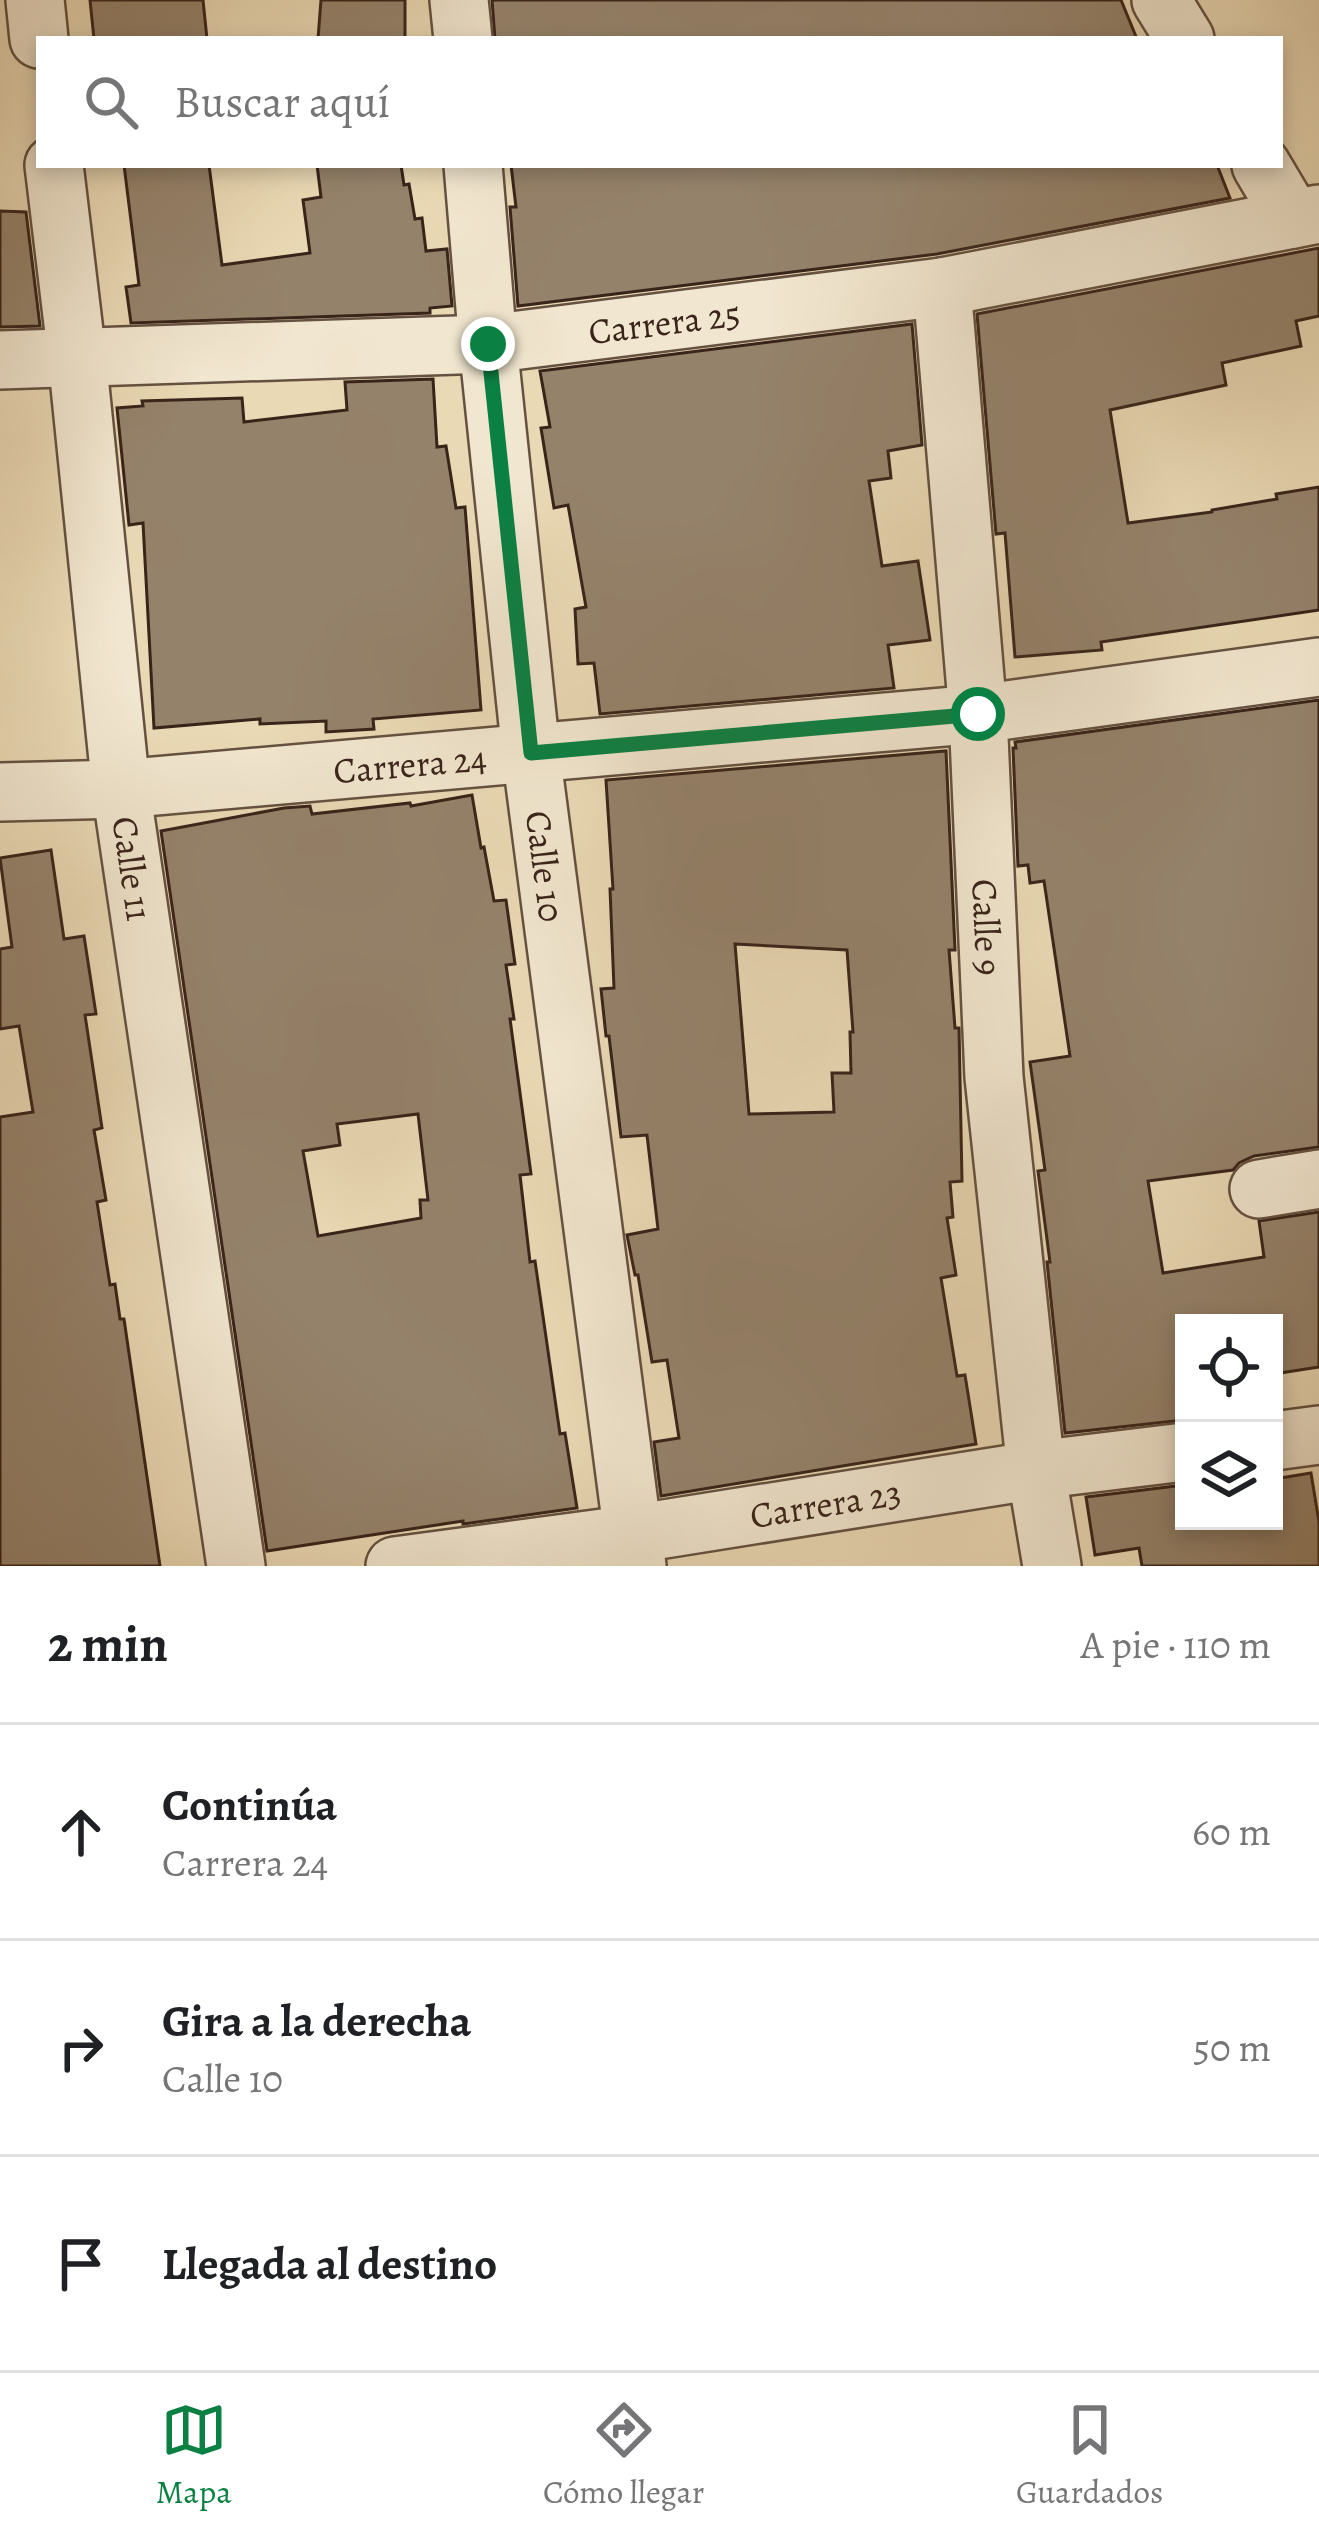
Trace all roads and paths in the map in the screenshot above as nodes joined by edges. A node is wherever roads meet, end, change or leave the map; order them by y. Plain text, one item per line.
1 (34, 0) edge
2 (459, 0) edge
3 (1161, 0) edge
4 (39, 36) edge
5 (463, 36) edge
6 (1183, 36) edge
7 (54, 168) edge
8 (473, 168) edge
9 (1264, 168) edge
10 (1306, 216) edge
11 (941, 287) junction
12 (488, 344) junction
13 (77, 357) junction
14 (0, 360) edge
15 (1319, 667) edge
16 (978, 714) junction
17 (531, 753) junction
18 (121, 789) junction
19 (0, 793) edge
20 (1319, 1179) edge
21 (1258, 1189) dead end
22 (1319, 1435) edge
23 (1283, 1440) edge
24 (1175, 1453) edge
25 (1036, 1470) junction
26 (635, 1550) edge
27 (236, 1566) edge
28 (395, 1566) edge
29 (1052, 1566) edge

1 - 4 street
2 - 5 street
3 - 6 street
7 - 13 street, Calle 11
8 - 12 street, Calle 10
9 - 10 street
10 - 11 street, Carrera 25
11 - 12 street, Carrera 25
11 - 16 street, Calle 9
12 - 13 street, Carrera 25
12 - 17 street, Calle 10
13 - 14 street, Carrera 25
13 - 18 street, Calle 11
15 - 16 street, Carrera 24
16 - 17 street, Carrera 24
16 - 25 street, Calle 9
17 - 18 street, Carrera 24
17 - 26 street, Calle 10
18 - 19 street, Carrera 24
18 - 27 street, Calle 11
20 - 21 street
22 - 23 street
24 - 25 street, Carrera 23
25 - 26 street, Carrera 23
25 - 29 street, Calle 9
26 - 28 street, Carrera 23

